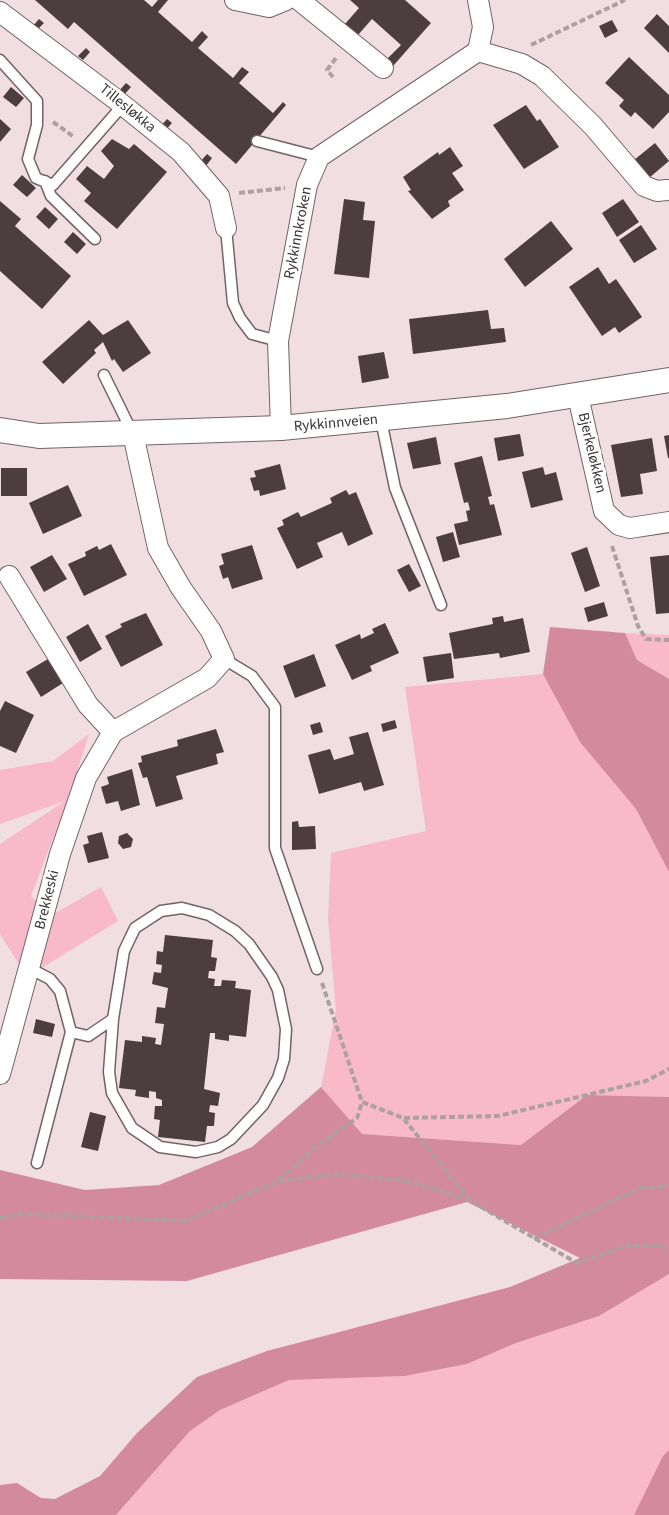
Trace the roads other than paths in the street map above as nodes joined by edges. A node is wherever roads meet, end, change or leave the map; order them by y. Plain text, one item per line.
1 (235, 0) edge
2 (285, 0) edge
3 (299, 0) edge
4 (478, 0) edge
5 (0, 12) edge
6 (478, 51) junction
7 (0, 60) edge
8 (383, 68) dead end
9 (123, 105) junction
10 (257, 141) dead end
11 (319, 157) junction
12 (45, 181) junction
13 (667, 190) dead end
14 (226, 228) joint
15 (95, 239) dead end
16 (278, 341) junction
17 (104, 375) dead end
18 (669, 380) edge
19 (578, 396) junction
20 (381, 420) junction
21 (281, 428) junction
22 (0, 430) edge
23 (133, 435) junction
24 (669, 522) edge
25 (4, 575) edge
26 (441, 605) dead end
27 (224, 659) junction
28 (112, 732) junction
29 (31, 969) junction
30 (317, 969) road end
31 (114, 1019) junction
32 (71, 1032) junction
33 (0, 1074) edge
34 (37, 1163) dead end

1 - 2 street
3 - 8 street
4 - 6 street
5 - 9 street, Tillesløkka
6 - 11 street
6 - 13 street
7 - 12 lane
9 - 12 lane
9 - 14 street, Tillesløkka
10 - 11 lane
11 - 16 street, Rykkinnkroken
12 - 15 lane
14 - 16 lane
16 - 21 street, Rykkinnkroken
17 - 23 lane
18 - 19 street, Rykkinnveien
19 - 20 street, Rykkinnveien
19 - 24 street, Bjerkeløkken
20 - 21 street, Rykkinnveien
20 - 26 lane
21 - 23 street, Rykkinnveien
22 - 23 street, Rykkinnveien
23 - 27 street
25 - 28 street
27 - 28 street
27 - 30 lane
28 - 29 street, Brekkeski
29 - 32 lane
29 - 33 street, Brekkeski
31 - 31 lane
31 - 32 lane
32 - 34 lane

